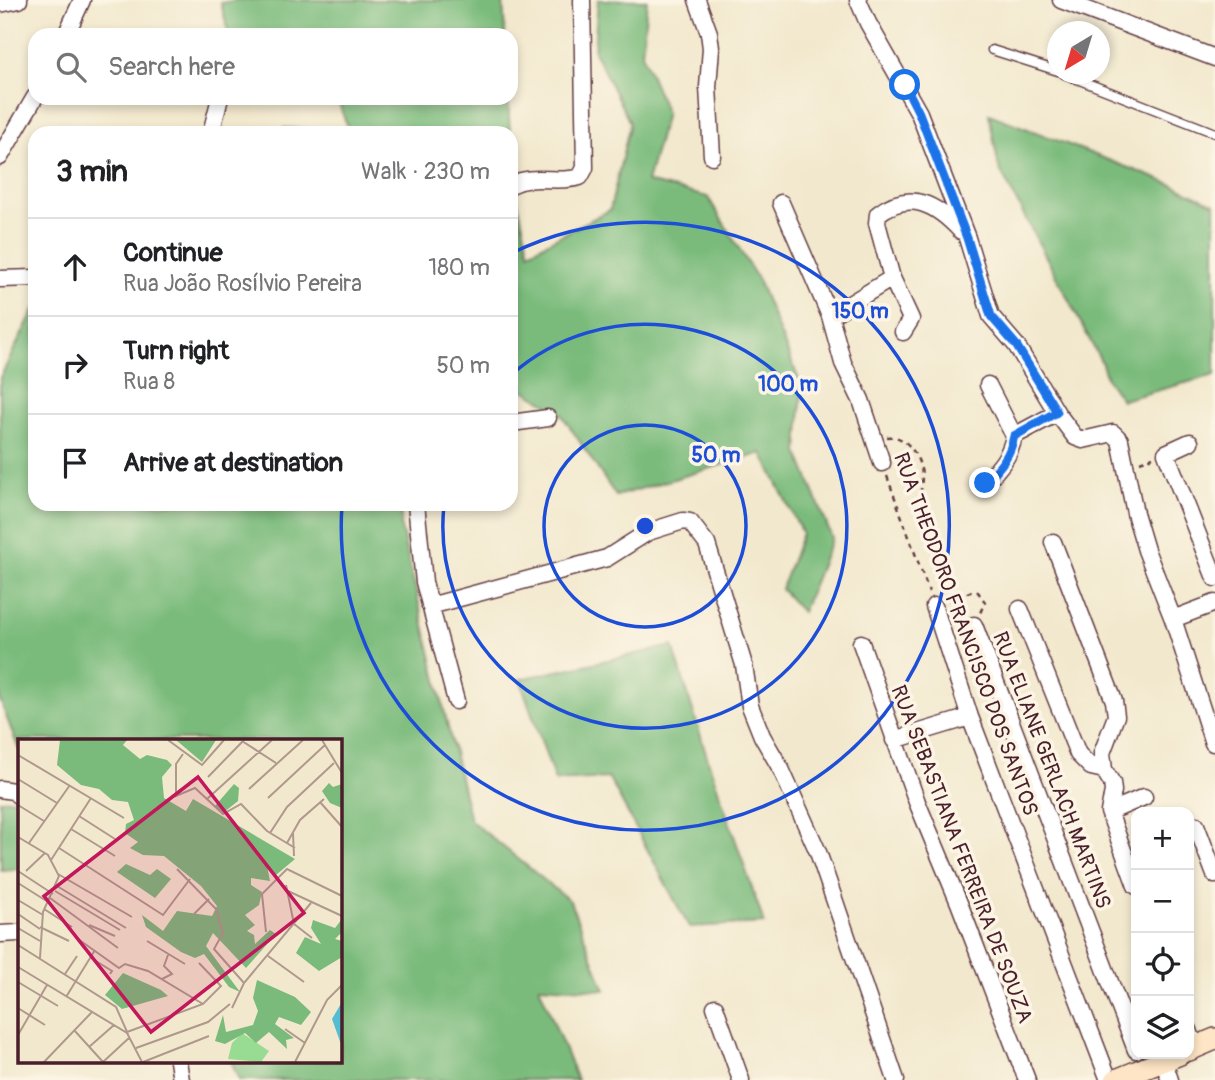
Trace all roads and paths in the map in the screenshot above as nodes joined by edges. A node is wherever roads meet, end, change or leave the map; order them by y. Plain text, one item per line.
1 (19, 0) edge
2 (82, 0) edge
3 (582, 0) edge
4 (697, 0) edge
5 (858, 0) edge
6 (1061, 0) edge
7 (0, 4) edge
8 (69, 28) edge
9 (992, 50) dead end
10 (1215, 58) edge
11 (1047, 68) edge
12 (1090, 84) edge
13 (30, 105) edge
14 (218, 105) edge
15 (213, 126) edge
16 (1215, 133) edge
17 (712, 156) dead end
18 (0, 157) edge
19 (518, 182) edge
20 (781, 203) dead end
21 (967, 238) junction
22 (28, 278) edge
23 (892, 278) junction
24 (0, 279) edge
25 (830, 316) junction
26 (904, 332) dead end
27 (988, 385) dead end
28 (1057, 412) junction
29 (548, 418) dead end
30 (518, 422) edge
31 (1014, 436) junction
32 (874, 439) junction
33 (1190, 442) dead end
34 (1166, 453) junction
35 (883, 463) joint
36 (1125, 467) junction
37 (985, 483) dead end
38 (921, 492) dead end
39 (416, 511) edge
40 (1052, 542) dead end
41 (1215, 578) edge
42 (1215, 603) edge
43 (430, 606) junction
44 (934, 606) junction
45 (1020, 609) dead end
46 (1173, 619) junction
47 (974, 625) joint
48 (861, 643) dead end
49 (456, 701) dead end
50 (970, 717) junction
51 (894, 740) junction
52 (1213, 743) edge
53 (1104, 769) junction
54 (0, 789) edge
55 (18, 795) edge
56 (1144, 797) dead end
57 (1109, 812) junction
58 (1196, 825) dead end
59 (1131, 872) edge
60 (1215, 876) edge
61 (18, 933) edge
62 (0, 934) edge
63 (715, 1007) dead end
64 (1160, 1059) edge
65 (178, 1062) edge
66 (1138, 1065) edge
67 (181, 1080) edge
68 (741, 1080) edge
69 (896, 1080) edge
70 (1027, 1080) edge
71 (1110, 1080) edge
72 (1116, 1080) edge

1 - 7 street
2 - 8 street
3 - 19 street
4 - 17 street
5 - 21 street
6 - 10 street
9 - 11 lane
12 - 16 lane
13 - 18 street
14 - 15 street
20 - 25 street, RUA THEODORO FRANCISCO DOS SANTOS
21 - 23 street
21 - 28 street
22 - 24 street
23 - 25 street
23 - 26 street
25 - 32 street, RUA THEODORO FRANCISCO DOS SANTOS
27 - 31 street
28 - 31 street
28 - 36 street
29 - 30 street
31 - 37 street
32 - 35 street, RUA THEODORO FRANCISCO DOS SANTOS
32 - 38 path
33 - 34 street
34 - 36 path
34 - 41 street
35 - 44 path, RUA THEODORO FRANCISCO DOS SANTOS
36 - 46 street
39 - 43 street
40 - 53 street
42 - 46 street
43 - 49 street
43 - 69 street
44 - 47 path, RUA ELIANE GERLACH MARTINS
44 - 50 street, RUA THEODORO FRANCISCO DOS SANTOS
45 - 53 street
46 - 52 street
47 - 66 street, RUA ELIANE GERLACH MARTINS
48 - 51 street, RUA SEBASTIANA FERREIRA DE SOUZA
50 - 51 street
50 - 71 street, RUA THEODORO FRANCISCO DOS SANTOS
51 - 70 street, RUA SEBASTIANA FERREIRA DE SOUZA
53 - 57 street
54 - 55 street
56 - 57 street
57 - 59 street
58 - 60 street
61 - 62 street
63 - 68 street
64 - 66 street
65 - 67 street
66 - 72 street

